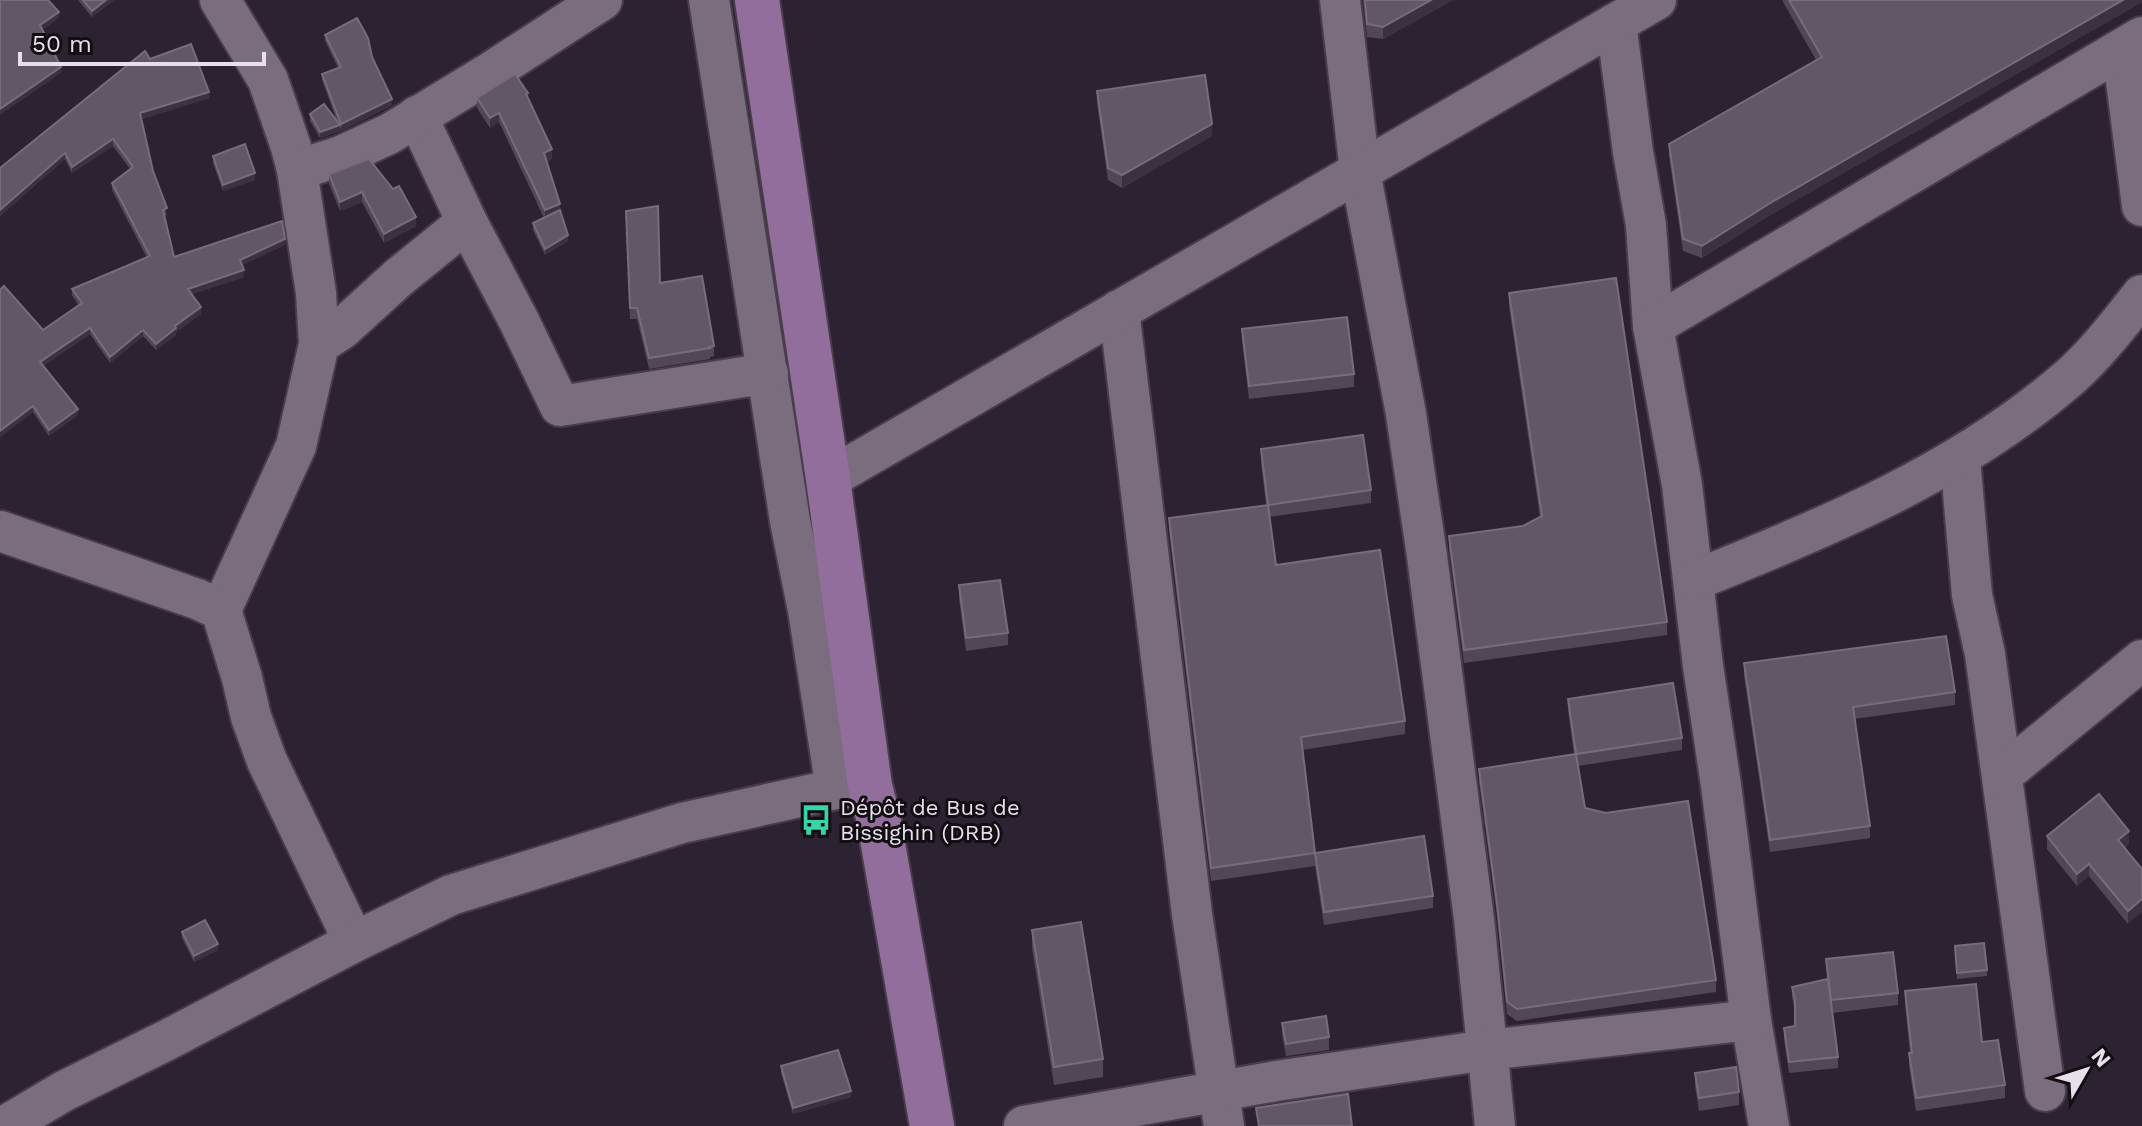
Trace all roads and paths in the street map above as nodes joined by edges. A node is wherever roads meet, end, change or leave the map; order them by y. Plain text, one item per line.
1 (220, 0) edge
2 (602, 0) edge
3 (709, 0) edge
4 (757, 0) edge
5 (1340, 0) edge
6 (1656, 0) edge
7 (1616, 23) junction
8 (2132, 43) edge
9 (417, 116) junction
10 (297, 170) junction
11 (1360, 171) junction
12 (2142, 206) edge
13 (467, 222) junction
14 (2142, 295) edge
15 (1119, 310) junction
16 (1653, 326) junction
17 (319, 344) junction
18 (768, 373) junction
19 (1960, 458) junction
20 (828, 479) junction
21 (0, 531) edge
22 (1695, 580) junction
23 (221, 610) junction
24 (2142, 660) edge
25 (2002, 775) junction
26 (862, 799) junction
27 (354, 942) junction
28 (1751, 1020) junction
29 (1487, 1050) junction
30 (2045, 1091) dead end
31 (1222, 1108) edge
32 (5, 1126) edge
33 (932, 1126) edge
34 (1024, 1126) edge
35 (1495, 1126) edge
36 (1769, 1126) edge

1 - 10 street
2 - 9 street
3 - 18 street
4 - 20 main road
5 - 11 street
6 - 7 street
7 - 11 street
7 - 16 street
8 - 12 street
8 - 16 street
9 - 10 street
9 - 13 street
10 - 17 street
11 - 15 street
11 - 29 street
13 - 17 street
13 - 18 street
14 - 19 street
15 - 20 street
15 - 31 street
16 - 22 street
17 - 23 street
18 - 26 street
19 - 22 street
19 - 25 street
20 - 26 main road
21 - 23 street
22 - 28 street
23 - 27 street
24 - 25 street
25 - 30 street
26 - 27 street
26 - 33 main road
27 - 32 street
28 - 29 street
28 - 36 street
29 - 31 street
29 - 35 street
31 - 34 street

